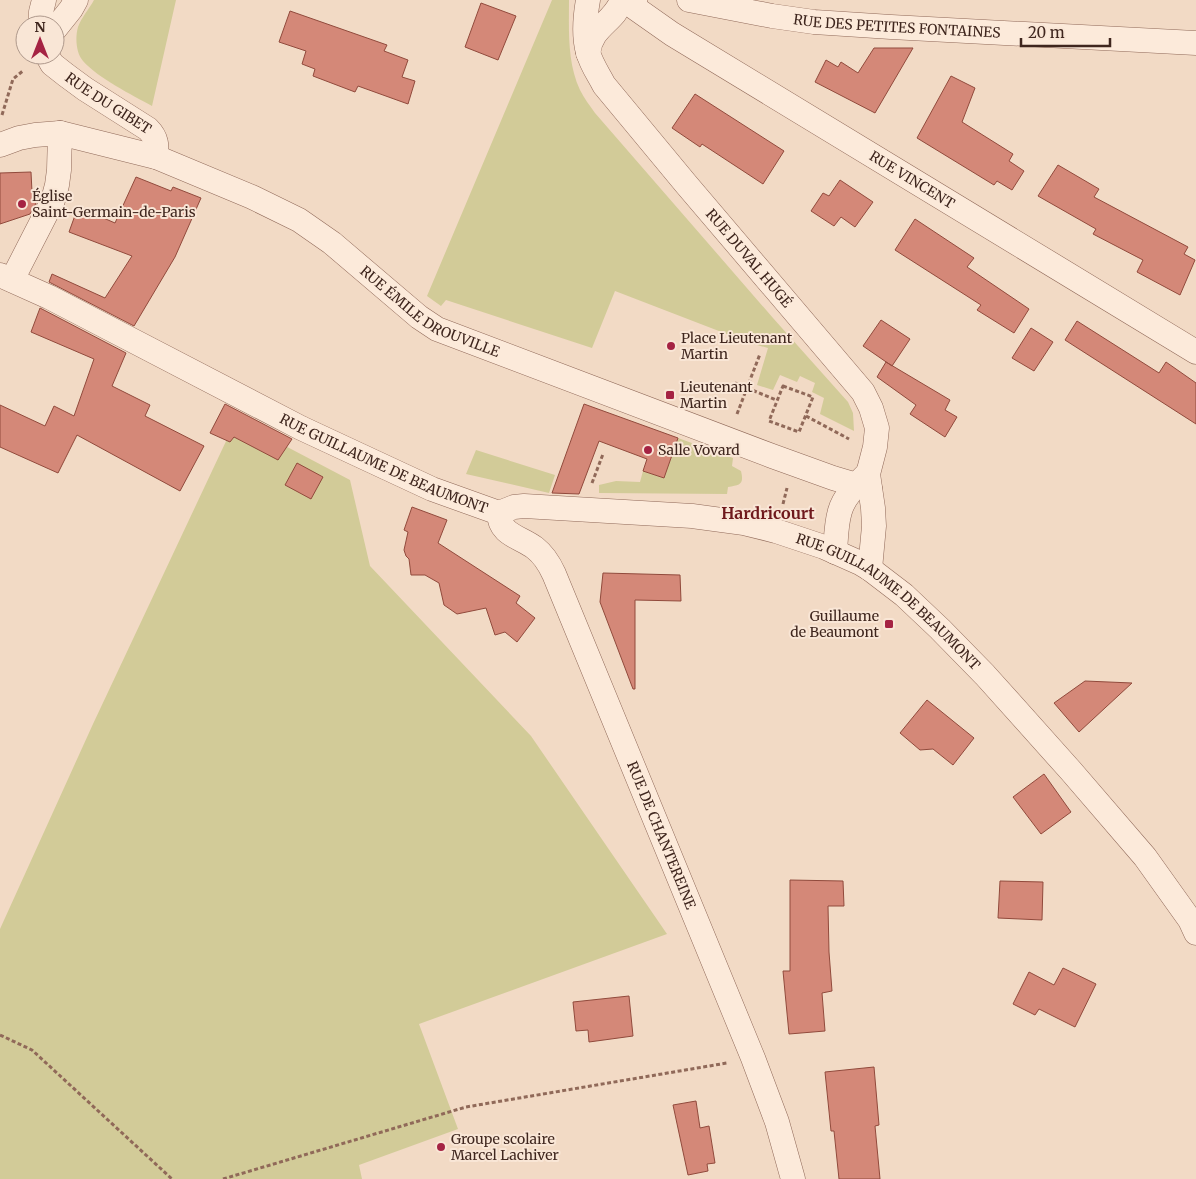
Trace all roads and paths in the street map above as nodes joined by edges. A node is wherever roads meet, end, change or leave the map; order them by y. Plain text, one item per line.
1 (44, 0) edge
2 (76, 0) edge
3 (588, 0) edge
4 (622, 0) edge
5 (635, 0) edge
6 (689, 0) edge
7 (41, 15) edge
8 (65, 16) edge
9 (1196, 43) edge
10 (588, 53) junction
11 (53, 65) edge
12 (13, 79) dead end
13 (0, 120) edge
14 (60, 133) junction
15 (0, 145) edge
16 (156, 157) junction
17 (6, 277) edge
18 (1196, 352) edge
19 (760, 354) dead end
20 (735, 383) dead end
21 (747, 388) junction
22 (776, 400) junction
23 (806, 416) junction
24 (728, 439) junction
25 (873, 451) junction
26 (794, 464) junction
27 (865, 483) junction
28 (499, 513) junction
29 (776, 532) junction
30 (835, 552) junction
31 (870, 569) junction
32 (1196, 933) edge
33 (0, 1035) edge
34 (752, 1058) junction
35 (172, 1179) edge
36 (223, 1179) edge
37 (793, 1179) edge

1 - 7 street
2 - 8 street
3 - 10 street, RUE DUVAL HUGÉ
4 - 10 street
5 - 18 street, RUE VINCENT
6 - 9 street, RUE DES PETITES FONTAINES
10 - 25 street, RUE DUVAL HUGÉ
11 - 16 street, RUE DU GIBET
12 - 13 path
14 - 15 street, RUE ÉMILE DROUVILLE
14 - 16 street, RUE ÉMILE DROUVILLE
14 - 17 street
16 - 24 street, RUE ÉMILE DROUVILLE
17 - 28 street, RUE GUILLAUME DE BEAUMONT
19 - 21 path
20 - 21 path
21 - 22 path
21 - 24 path
22 - 23 path
22 - 23 path
23 - 25 path
24 - 26 street, RUE ÉMILE DROUVILLE
25 - 27 street, RUE DUVAL HUGÉ
26 - 27 street, RUE ÉMILE DROUVILLE
26 - 29 path
27 - 30 street, RUE DUVAL HUGÉ
27 - 31 street, RUE DUVAL HUGÉ
28 - 29 street, RUE GUILLAUME DE BEAUMONT
28 - 34 street, RUE DE CHANTEREINE
29 - 30 street, RUE GUILLAUME DE BEAUMONT
30 - 31 street, RUE GUILLAUME DE BEAUMONT
31 - 32 street, RUE GUILLAUME DE BEAUMONT
33 - 35 path
34 - 36 path
34 - 37 street, RUE DE CHANTEREINE

